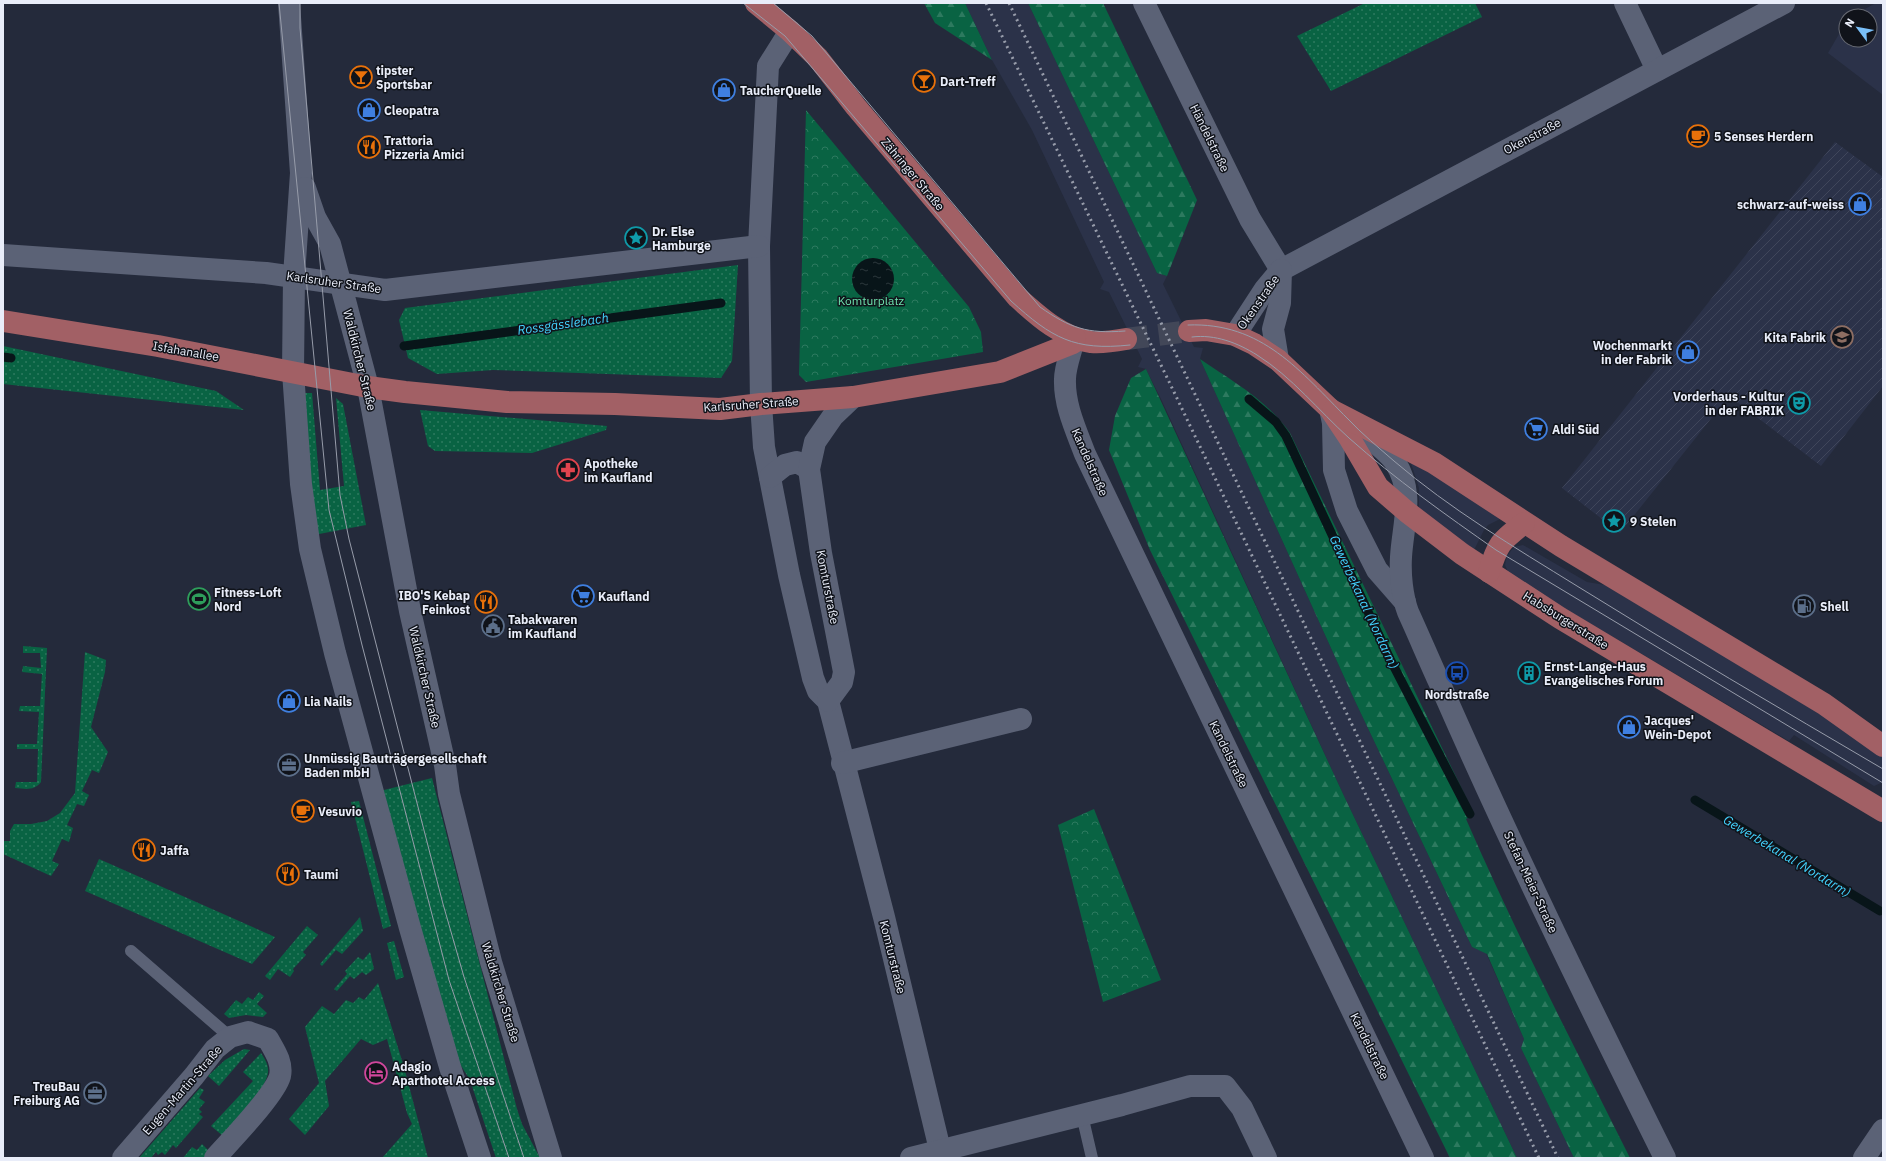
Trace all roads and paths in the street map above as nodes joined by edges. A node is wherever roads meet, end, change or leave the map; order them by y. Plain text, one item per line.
1 (289, 3) edge
2 (756, 3) edge
3 (1144, 3) edge
4 (1625, 3) edge
5 (1784, 3) edge
6 (790, 31) junction
7 (1657, 70) junction
8 (301, 173) junction
9 (759, 246) junction
10 (3, 255) edge
11 (1281, 270) junction
12 (294, 276) junction
13 (342, 284) junction
14 (3, 320) edge
15 (1189, 331) tunnel mouth
16 (1235, 335) junction
17 (1126, 339) tunnel mouth
18 (1074, 341) junction
19 (1278, 360) junction
20 (293, 372) junction
21 (368, 387) junction
22 (853, 397) junction
23 (761, 404) junction
24 (1330, 409) junction
25 (1350, 421) junction
26 (809, 469) junction
27 (770, 477) junction
28 (1407, 512) junction
29 (1524, 523) junction
30 (1489, 572) junction
31 (1405, 602) junction
32 (828, 701) junction
33 (1021, 719) dead end
34 (1883, 746) edge
35 (842, 763) junction
36 (1883, 810) edge
37 (131, 951) dead end
38 (230, 1038) junction
39 (1082, 1115) junction
40 (1883, 1130) edge
41 (941, 1155) edge
42 (123, 1158) edge
43 (215, 1158) edge
44 (480, 1158) edge
45 (551, 1158) edge
46 (912, 1158) edge
47 (1092, 1158) edge
48 (1266, 1158) edge
49 (1423, 1158) edge
50 (1665, 1158) edge
51 (1864, 1158) edge

1 - 8 street, Waldkircher Straße
2 - 6 main road, Zähringer Straße
3 - 11 street, Händelstraße
4 - 7 street
5 - 7 street, Okenstraße
6 - 9 street
6 - 18 main road, Zähringer Straße
7 - 11 street, Okenstraße
8 - 12 street, Waldkircher Straße
8 - 13 street, Waldkircher Straße
9 - 13 street, Karlsruher Straße
9 - 23 street
10 - 12 street, Karlsruher Straße
11 - 16 street, Okenstraße
11 - 19 street, Okenstraße
12 - 13 street, Karlsruher Straße
12 - 20 street, Waldkircher Straße
13 - 21 street, Waldkircher Straße
14 - 20 main road, Isfahanallee
15 - 16 main road, Habsburgerstraße
16 - 19 main road, Habsburgerstraße
17 - 18 main road
18 - 22 main road, Karlsruher Straße
18 - 49 street, Kandelstraße
19 - 24 main road, Habsburgerstraße
20 - 21 main road, Isfahanallee
20 - 44 street, Waldkircher Straße
21 - 23 main road, Karlsruher Straße
21 - 45 street, Waldkircher Straße
22 - 23 main road, Karlsruher Straße
22 - 26 street, Komturstraße
23 - 27 street, Komturstraße
24 - 25 main road, Habsburgerstraße
24 - 28 main road, Habsburgerstraße
24 - 31 street, Stefan-Meier-Straße
25 - 28 street, Stefan-Meier-Straße
25 - 29 main road, Habsburgerstraße
26 - 27 street
26 - 32 street, Komturstraße
27 - 32 street, Komturstraße
28 - 30 main road, Habsburgerstraße
28 - 31 street, Stefan-Meier-Straße
29 - 30 main road
29 - 34 main road, Habsburgerstraße
30 - 36 main road, Habsburgerstraße
31 - 50 street, Stefan-Meier-Straße
32 - 35 street, Komturstraße
33 - 35 street
35 - 41 street, Komturstraße
37 - 38 lane
38 - 42 street, Eugen-Martin-Straße
38 - 43 street, Eugen-Martin-Straße
39 - 41 street
39 - 47 lane
39 - 48 street
40 - 51 street
41 - 46 street

